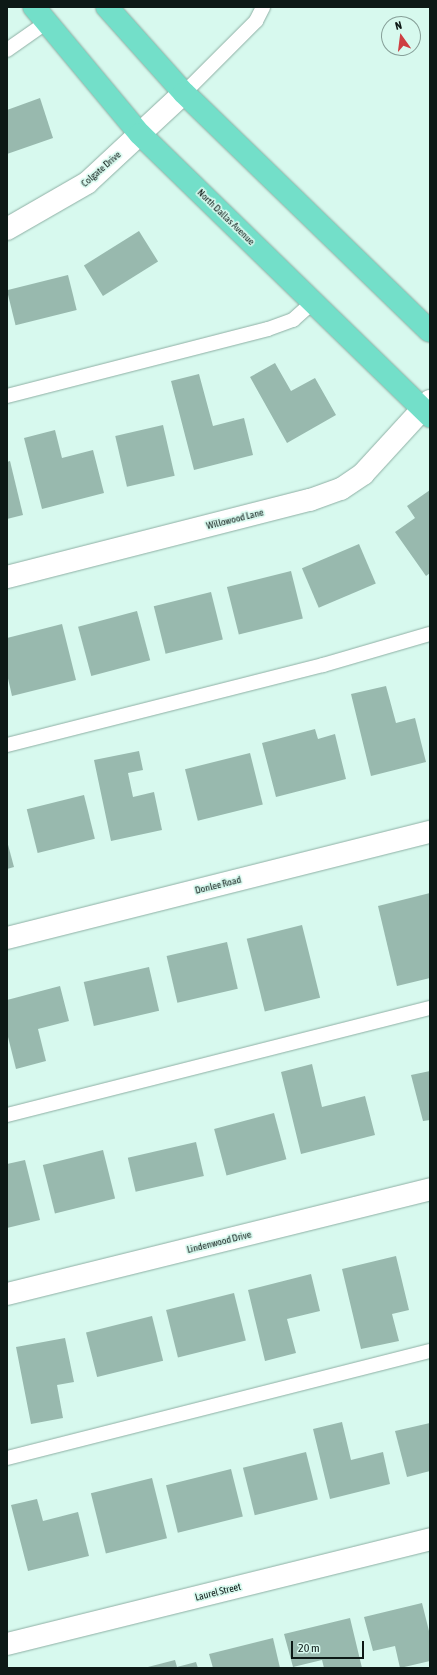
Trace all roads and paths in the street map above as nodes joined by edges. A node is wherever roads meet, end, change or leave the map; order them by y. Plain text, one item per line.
1 (107, 7) edge
2 (263, 7) edge
3 (40, 14) edge
4 (7, 50) edge
5 (184, 93) junction
6 (140, 134) junction
7 (7, 229) edge
8 (313, 302) junction
9 (430, 331) edge
10 (7, 396) edge
11 (428, 409) edge
12 (7, 578) edge
13 (430, 634) edge
14 (7, 745) edge
15 (430, 832) edge
16 (7, 938) edge
17 (430, 1008) edge
18 (7, 1115) edge
19 (430, 1189) edge
20 (7, 1294) edge
21 (430, 1351) edge
22 (7, 1458) edge
23 (430, 1539) edge
24 (7, 1644) edge

1 - 5 main road
2 - 5 lane
3 - 4 lane
3 - 6 main road, North Dallas Avenue
5 - 6 street, Colgate Drive
5 - 9 main road
6 - 7 street, Colgate Drive
6 - 8 main road, North Dallas Avenue
8 - 10 lane
8 - 11 main road, North Dallas Avenue
11 - 12 street, Willowood Lane
13 - 14 lane
15 - 16 street, Donlee Road
17 - 18 lane
19 - 20 street, Lindenwood Drive
21 - 22 lane
23 - 24 street, Laurel Street

